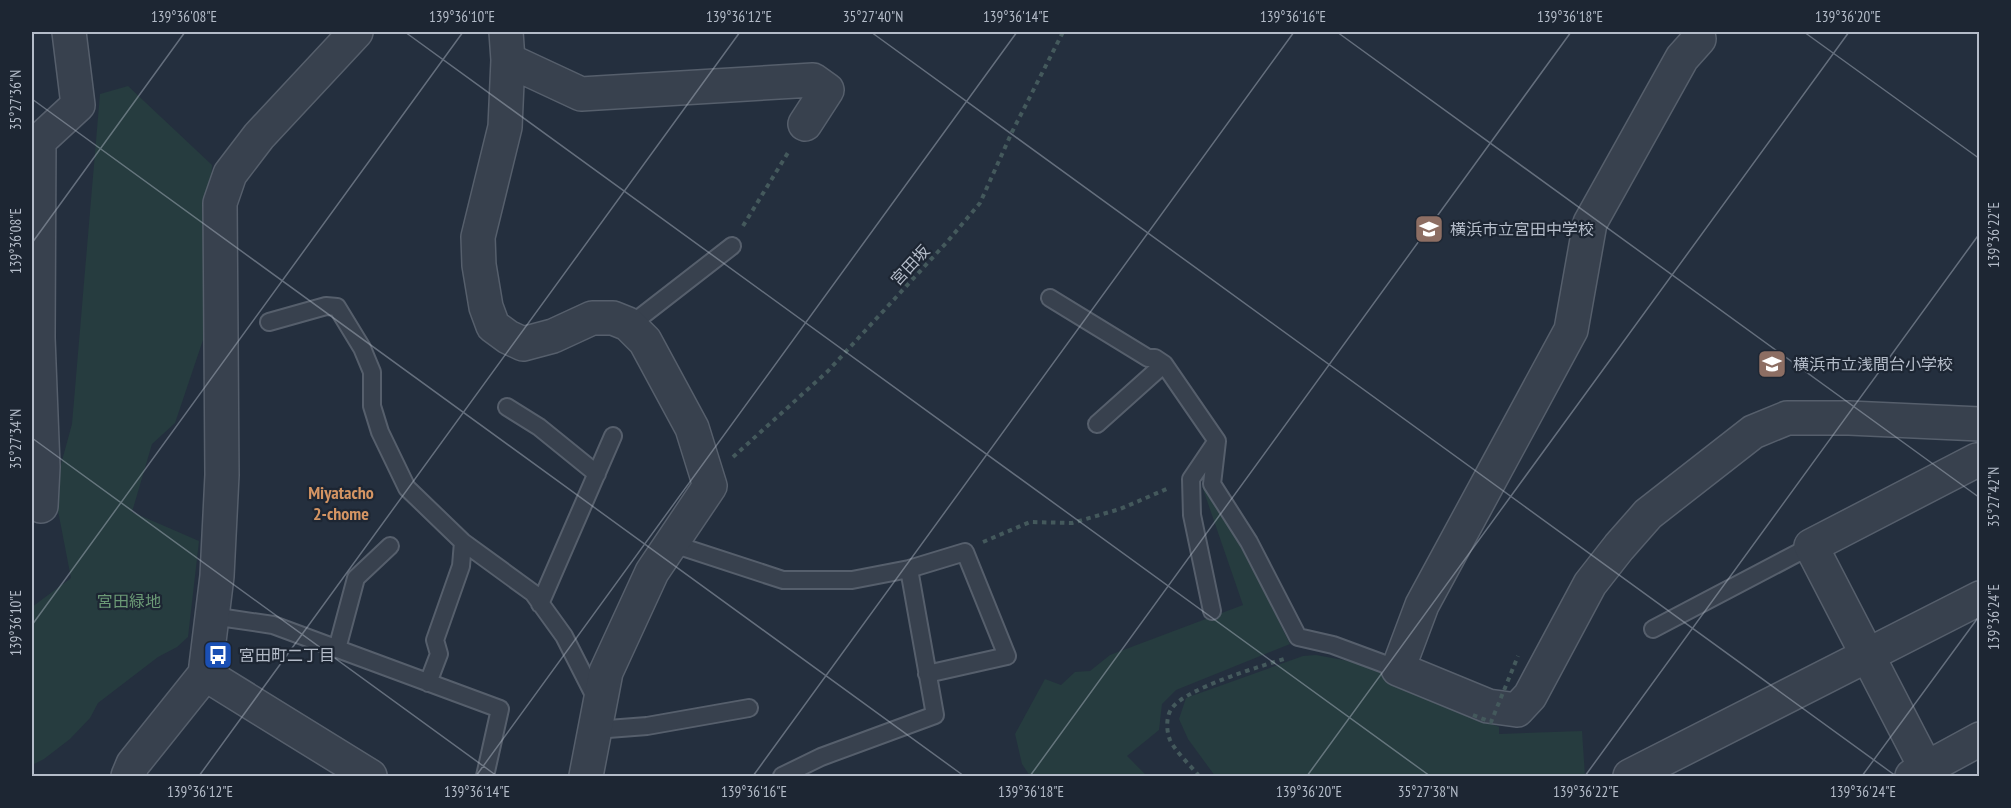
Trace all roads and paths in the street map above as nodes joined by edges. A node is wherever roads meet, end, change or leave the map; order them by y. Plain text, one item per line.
1 (69, 32) edge
2 (356, 32) edge
3 (1063, 32) edge
4 (1702, 34) edge
5 (507, 46) edge
6 (806, 124) joint
7 (35, 145) edge
8 (732, 246) joint
9 (1050, 298) dead end
10 (269, 322) dead end
11 (629, 326) junction
12 (1164, 364) junction
13 (507, 407) dead end
14 (1096, 424) dead end
15 (1980, 424) edge
16 (613, 436) dead end
17 (1217, 441) junction
18 (1977, 460) dead end
19 (725, 464) dead end
20 (597, 474) junction
21 (1169, 488) dead end
22 (41, 506) dead end
23 (463, 542) junction
24 (670, 543) junction
25 (390, 546) dead end
26 (1811, 546) junction
27 (965, 552) junction
28 (909, 569) junction
29 (1980, 598) edge
30 (540, 604) junction
31 (1212, 611) dead end
32 (212, 616) junction
33 (1653, 629) dead end
34 (337, 650) junction
35 (1295, 656) dead end
36 (1518, 656) dead end
37 (1868, 656) junction
38 (1398, 669) junction
39 (205, 674) junction
40 (927, 674) junction
41 (428, 683) junction
42 (749, 708) dead end
43 (1473, 715) dead end
44 (597, 717) junction
45 (1980, 739) edge
46 (1922, 774) edge
47 (128, 777) edge
48 (370, 777) edge
49 (485, 777) edge
50 (586, 777) edge
51 (782, 777) edge
52 (1199, 777) edge
53 (1630, 777) edge

1 - 7 street
2 - 32 street
3 - 19 path, 宮田坂
4 - 38 street
5 - 6 street
5 - 11 street
6 - 8 path
7 - 22 street
8 - 11 lane
9 - 12 lane
10 - 23 lane
11 - 24 street
12 - 14 lane
12 - 17 lane
13 - 20 lane
15 - 38 street
16 - 20 lane
17 - 31 lane
17 - 38 lane
18 - 26 street
20 - 30 lane
21 - 27 path
23 - 30 lane
23 - 41 lane
24 - 28 lane
24 - 44 street
25 - 34 lane
26 - 33 lane
26 - 37 street
27 - 28 lane
27 - 40 lane
28 - 40 lane
29 - 37 street
30 - 44 lane
32 - 34 lane
32 - 39 street
34 - 41 lane
35 - 52 path
36 - 43 path, bridge
37 - 46 street
37 - 53 street
39 - 47 street
39 - 48 street
40 - 51 lane
41 - 49 lane
42 - 44 lane
44 - 50 street
45 - 46 street

